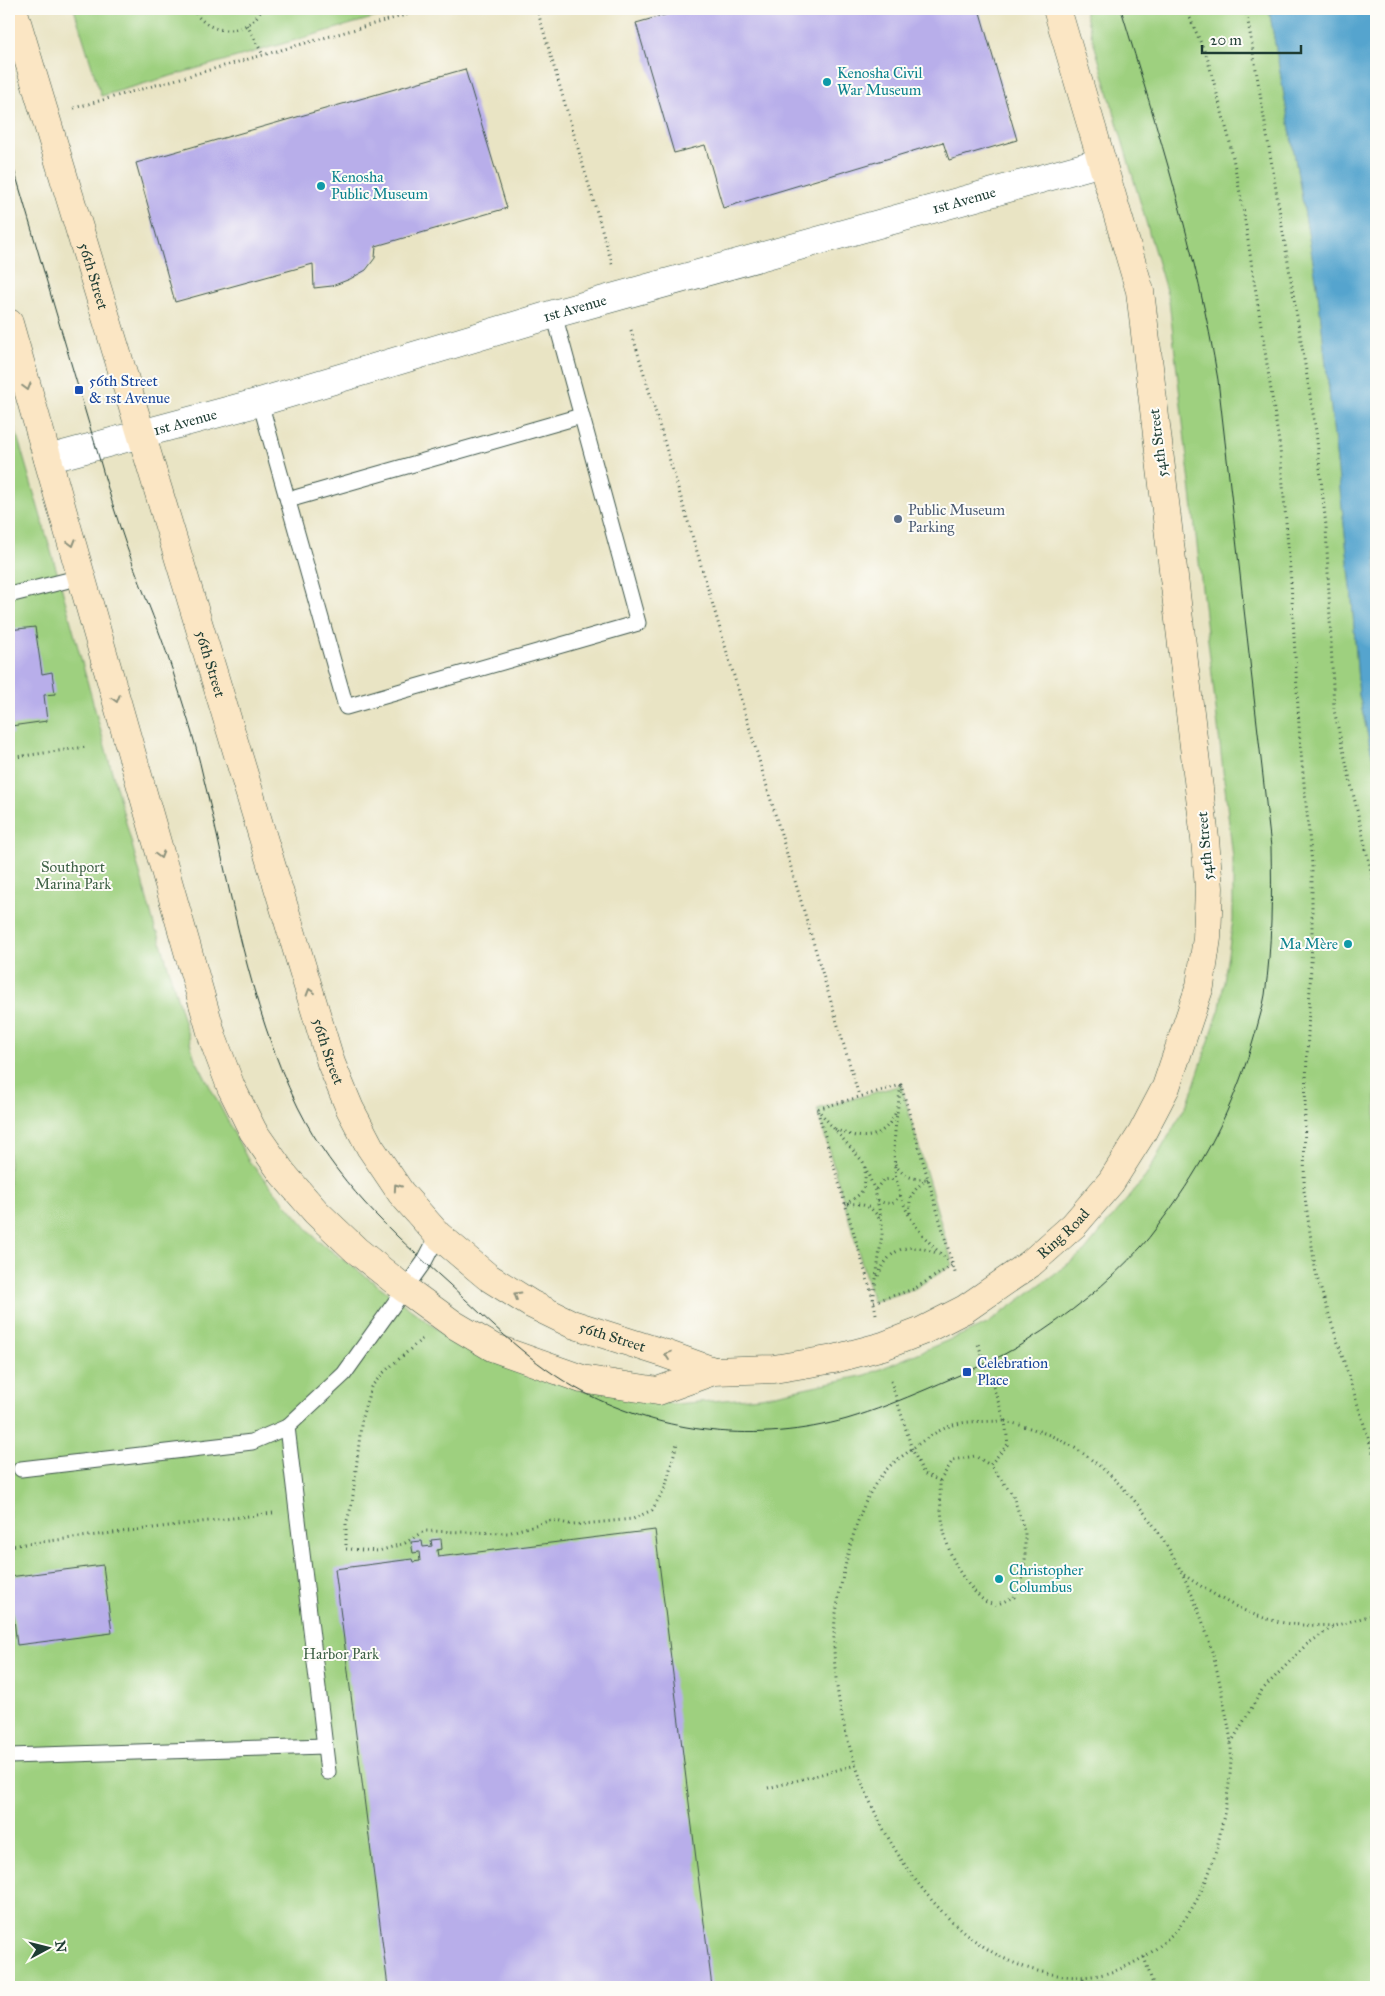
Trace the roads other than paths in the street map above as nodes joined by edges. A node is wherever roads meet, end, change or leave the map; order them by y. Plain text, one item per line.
1 (13, 9) edge
2 (1057, 9) edge
3 (1102, 162) junction
4 (554, 314) junction
5 (9, 323) edge
6 (260, 402) junction
7 (581, 416) junction
8 (142, 434) junction
9 (48, 459) junction
10 (288, 500) junction
11 (82, 577) junction
12 (9, 595) edge
13 (1209, 888) joint
14 (438, 1235) junction
15 (405, 1290) junction
16 (713, 1371) junction
17 (287, 1427) junction
18 (21, 1469) dead end
19 (325, 1746) junction
20 (9, 1756) edge
21 (328, 1772) dead end

1 - 8 street, 56th Street
2 - 3 street, 54th Street
3 - 4 street, 1st Avenue
3 - 13 street, 54th Street
4 - 6 street, 1st Avenue
4 - 7 lane
5 -> 9 street
6 - 8 street, 1st Avenue
6 - 10 lane
7 - 10 lane
7 - 10 lane
8 - 9 street, 1st Avenue
14 -> 8 street, 56th Street
9 -> 11 street
11 - 12 lane
11 -> 15 street
13 - 16 street, Ring Road
14 - 15 lane
16 -> 14 street, 56th Street
15 - 16 street
15 - 17 lane
17 - 18 lane
17 - 19 lane
19 - 20 lane
19 - 21 lane

